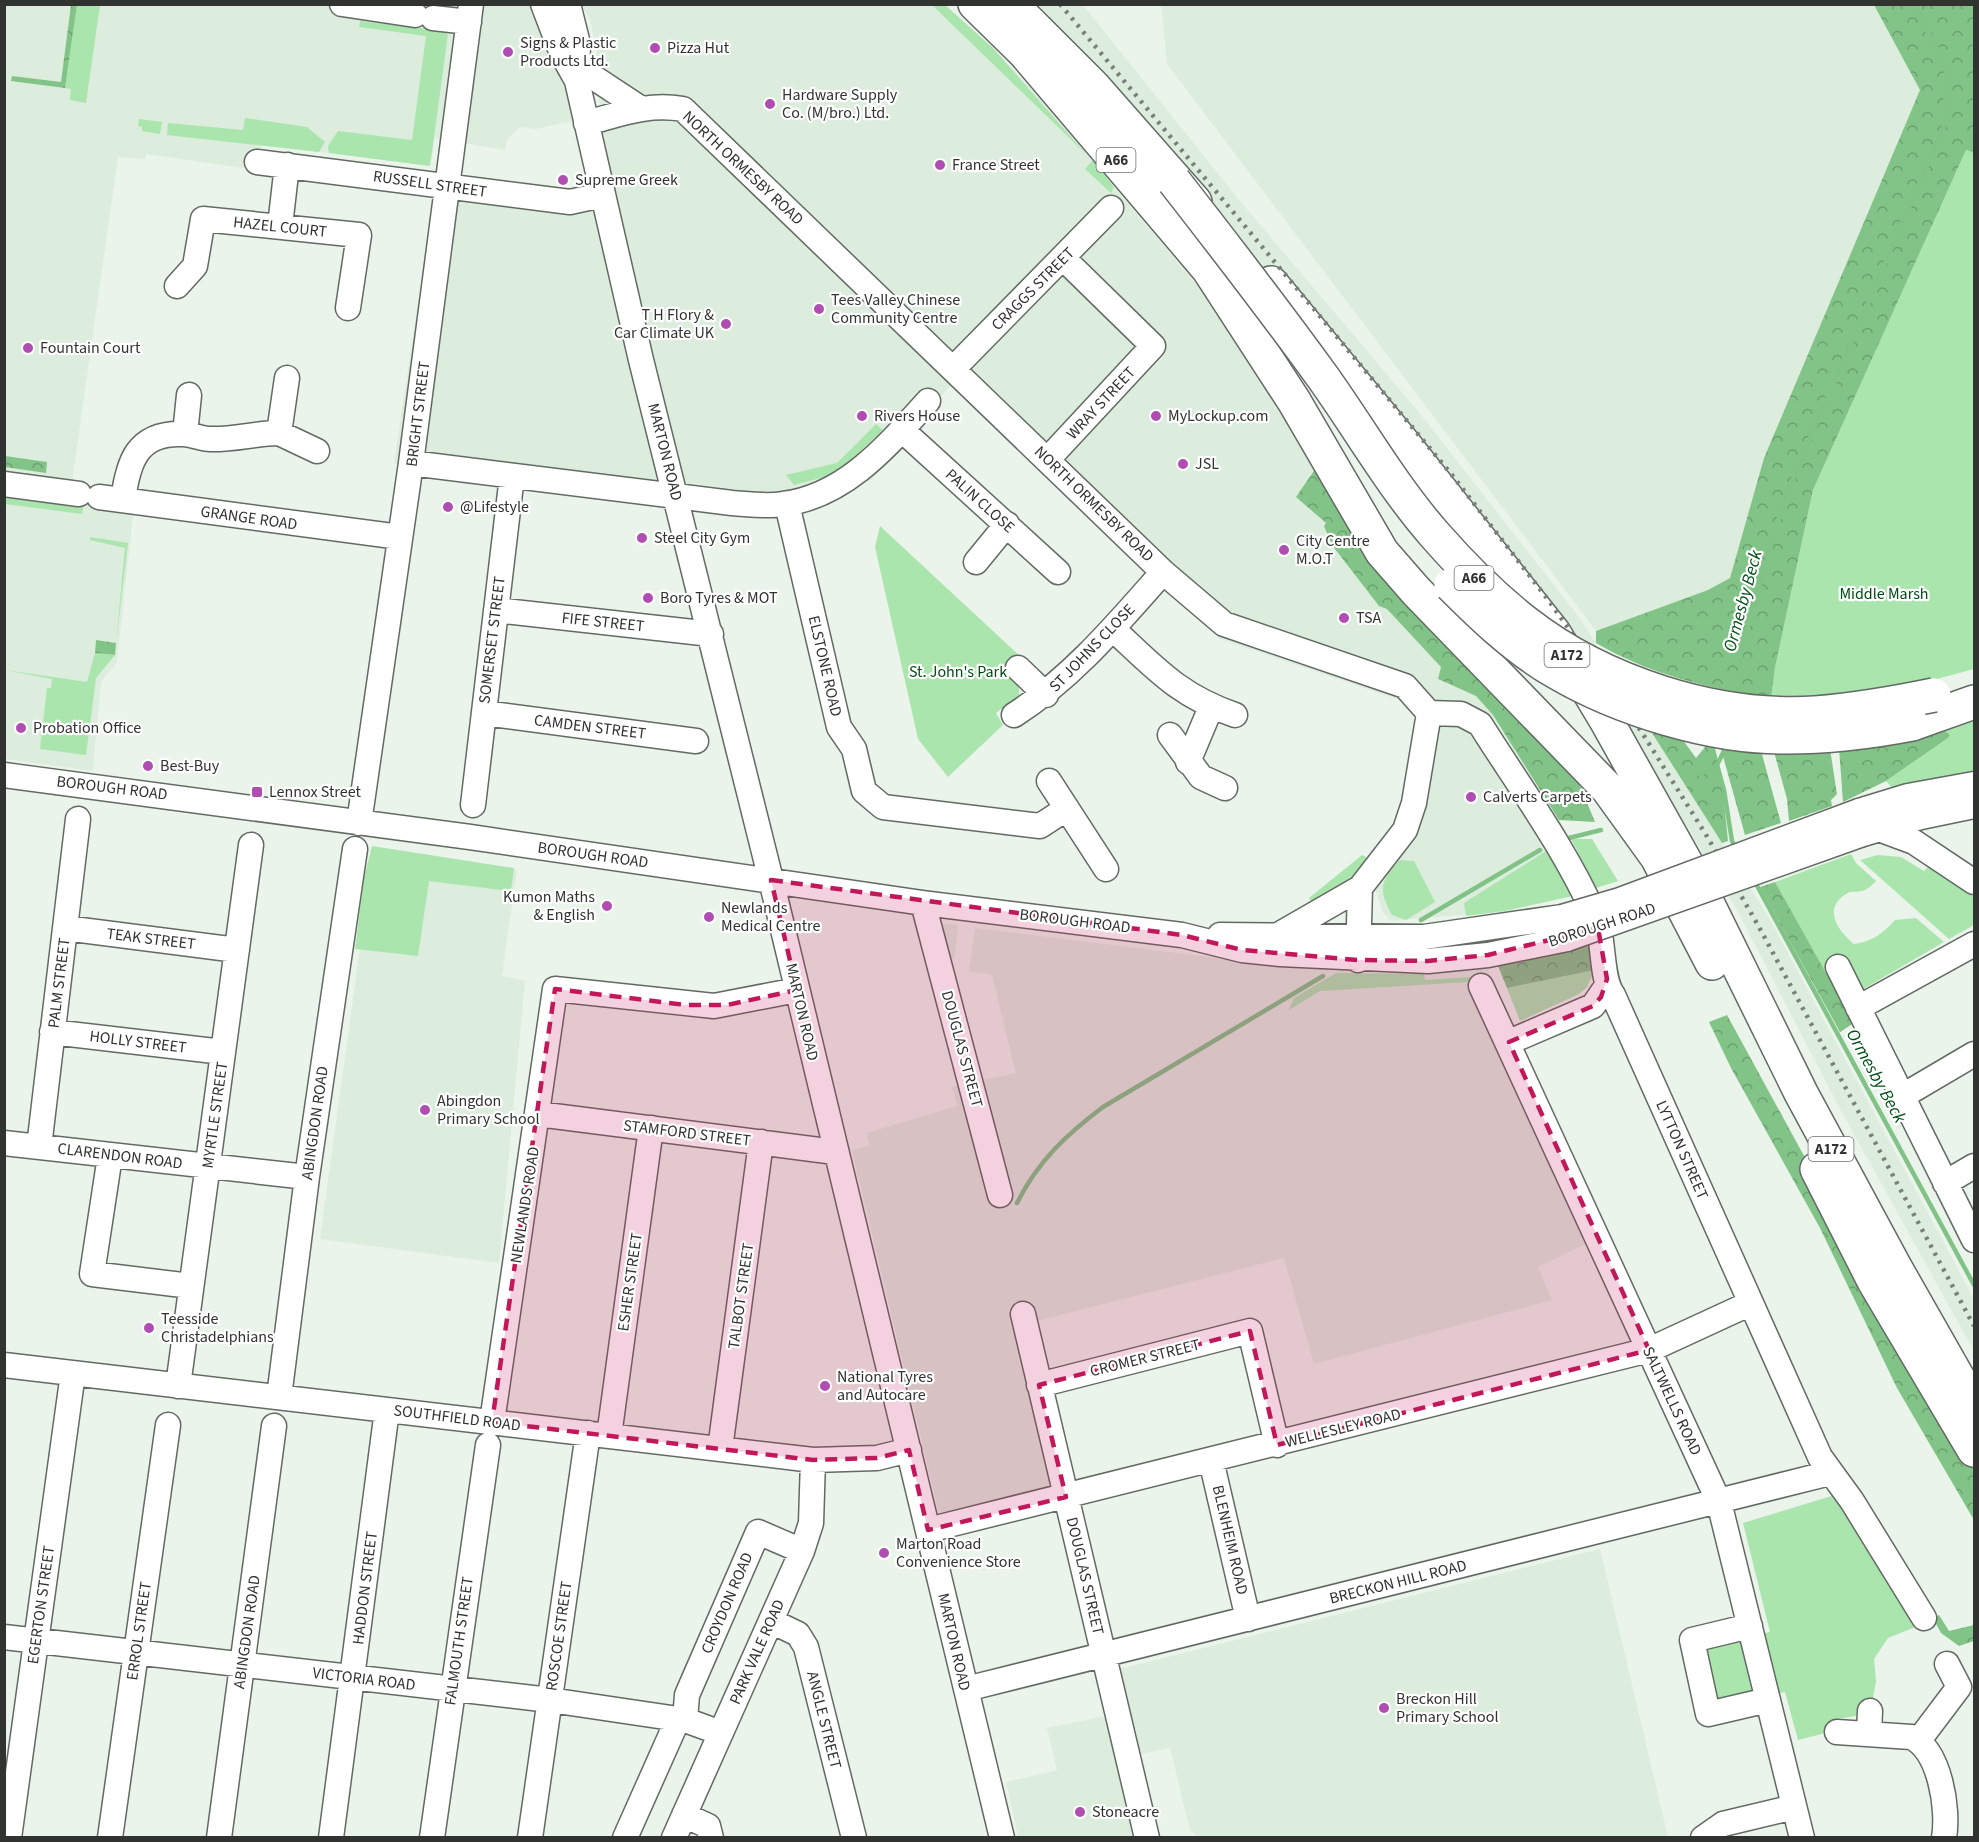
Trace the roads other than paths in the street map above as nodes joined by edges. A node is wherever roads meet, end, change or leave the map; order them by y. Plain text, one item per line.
1 (342, 4) edge
2 (543, 4) edge
3 (568, 4) edge
4 (952, 4) edge
5 (975, 4) edge
6 (1011, 4) edge
7 (373, 7) edge
8 (470, 13) edge
9 (1025, 54) junction
10 (578, 70) junction
11 (640, 108) junction
12 (586, 123) junction
13 (257, 162) dead end
14 (287, 165) junction
15 (1174, 181) junction
16 (447, 187) junction
17 (603, 195) junction
18 (1111, 208) dead end
19 (280, 226) junction
20 (1063, 258) junction
21 (1207, 267) junction
22 (177, 286) dead end
23 (348, 308) dead end
24 (953, 369) junction
25 (287, 378) dead end
26 (189, 395) dead end
27 (928, 401) dead end
28 (902, 430) junction
29 (279, 433) junction
30 (185, 434) junction
31 (317, 451) dead end
32 (1048, 459) junction
33 (411, 464) junction
34 (512, 476) junction
35 (4, 484) edge
36 (675, 494) junction
37 (123, 500) junction
38 (786, 504) junction
39 (1007, 524) junction
40 (400, 537) junction
41 (976, 562) dead end
42 (1058, 572) dead end
43 (1163, 572) junction
44 (496, 610) junction
45 (1113, 629) junction
46 (711, 634) junction
47 (1018, 668) dead end
48 (1974, 680) edge
49 (1046, 695) junction
50 (1974, 702) edge
51 (1211, 707) junction
52 (484, 713) junction
53 (1429, 713) junction
54 (1014, 716) dead end
55 (1235, 716) dead end
56 (1170, 735) dead end
57 (696, 741) dead end
58 (1188, 762) junction
59 (4, 775) edge
60 (1049, 781) dead end
61 (1974, 784) edge
62 (1226, 788) dead end
63 (473, 805) dead end
64 (1974, 806) edge
65 (1066, 809) junction
66 (78, 819) dead end
67 (359, 823) junction
68 (1867, 825) junction
69 (251, 845) dead end
70 (355, 849) dead end
71 (1106, 869) dead end
72 (771, 880) junction
73 (1974, 882) edge
74 (1360, 888) junction
75 (923, 903) junction
76 (65, 928) junction
77 (1280, 934) junction
78 (1182, 935) junction
79 (1974, 944) edge
80 (1358, 948) junction
81 (237, 950) junction
82 (1838, 967) dead end
83 (1481, 986) dead end
84 (1606, 987) junction
85 (797, 990) junction
86 (1858, 1008) junction
87 (52, 1032) junction
88 (1509, 1042) junction
89 (223, 1052) junction
90 (1974, 1054) edge
91 (1900, 1097) junction
92 (538, 1113) junction
93 (651, 1128) junction
94 (762, 1142) junction
95 (4, 1143) edge
96 (39, 1147) junction
97 (835, 1152) junction
98 (110, 1155) junction
99 (208, 1166) junction
100 (1974, 1166) edge
101 (307, 1177) junction
102 (1945, 1183) junction
103 (1000, 1195) dead end
104 (1974, 1240) edge
105 (191, 1286) junction
106 (1751, 1303) junction
107 (1023, 1314) dead end
108 (1648, 1350) junction
109 (4, 1365) edge
110 (73, 1373) junction
111 (1039, 1384) junction
112 (178, 1386) junction
113 (279, 1397) junction
114 (1974, 1406) edge
115 (387, 1410) junction
116 (168, 1425) dead end
117 (274, 1426) dead end
118 (490, 1433) junction
119 (598, 1435) junction
120 (1277, 1444) junction
121 (720, 1449) junction
122 (909, 1450) junction
123 (1974, 1450) edge
124 (813, 1460) junction
125 (1211, 1460) junction
126 (1830, 1473) junction
127 (1066, 1497) junction
128 (1719, 1502) junction
129 (928, 1530) junction
130 (802, 1551) junction
131 (1924, 1618) dead end
132 (1248, 1619) junction
133 (771, 1621) junction
134 (1750, 1626) junction
135 (4, 1637) edge
136 (36, 1641) junction
137 (136, 1653) junction
138 (1103, 1656) junction
139 (1947, 1664) dead end
140 (242, 1665) junction
141 (353, 1677) junction
142 (1967, 1686) edge
143 (452, 1689) junction
144 (966, 1689) junction
145 (550, 1700) junction
146 (1768, 1700) junction
147 (681, 1720) junction
148 (1837, 1732) dead end
149 (721, 1733) junction
150 (1919, 1740) junction
151 (1794, 1808) junction
152 (684, 1815) junction
153 (9, 1838) edge
154 (110, 1838) edge
155 (219, 1838) edge
156 (331, 1838) edge
157 (432, 1838) edge
158 (530, 1838) edge
159 (625, 1838) edge
160 (674, 1838) edge
161 (711, 1838) edge
162 (854, 1838) edge
163 (1002, 1838) edge
164 (1147, 1838) edge
165 (1703, 1838) edge
166 (1802, 1838) edge
167 (1944, 1838) edge

1 - 7 street
2 - 10 street, MARTON ROAD
3 - 10 street, MARTON ROAD
4 - 9 highway
5 - 9 highway, A66
6 - 15 highway, A66
7 - 8 street
8 - 16 street, BRIGHT STREET
9 - 21 highway, A66
10 - 11 street
10 - 12 street, MARTON ROAD
11 - 12 street, NORTH ORMESBY ROAD
11 - 24 street, NORTH ORMESBY ROAD
12 - 17 street, MARTON ROAD
13 - 14 street, RUSSELL STREET
14 - 16 street, RUSSELL STREET
14 - 19 street
15 - 48 highway, A66, bridge
15 - 114 highway, A172, bridge
16 - 17 street, RUSSELL STREET
16 - 33 street, BRIGHT STREET
17 - 36 street, MARTON ROAD
18 - 20 street, CRAGGS STREET
19 - 22 street, HAZEL COURT
19 - 23 street, HAZEL COURT
20 - 24 street, CRAGGS STREET
20 - 32 street, WRAY STREET
21 - 50 highway, A66, bridge
21 - 123 highway, A172
24 - 32 street, NORTH ORMESBY ROAD
25 - 29 street
26 - 30 street
27 - 28 street
28 - 38 street
28 - 39 street, PALIN CLOSE
29 - 30 street
29 - 31 street
30 - 37 street
32 - 43 street, NORTH ORMESBY ROAD
33 - 34 street
33 - 40 street, BRIGHT STREET
34 - 36 street
34 - 44 street, SOMERSET STREET
35 - 37 street, GRANGE ROAD
36 - 38 street
36 - 46 street, MARTON ROAD
37 - 40 street, GRANGE ROAD
38 - 65 street, ELSTONE ROAD
39 - 41 street
39 - 42 street, PALIN CLOSE
40 - 67 street, BRIGHT STREET
43 - 45 street, ST JOHNS CLOSE
43 - 53 street, NORTH ORMESBY ROAD
44 - 46 street, FIFE STREET
44 - 52 street, SOMERSET STREET
45 - 49 street, ST JOHNS CLOSE
45 - 51 street
46 - 72 street, MARTON ROAD
47 - 49 street
49 - 54 street, ST JOHNS CLOSE
51 - 55 street
51 - 58 street
52 - 57 street, CAMDEN STREET
52 - 63 street, SOMERSET STREET
53 - 74 street
53 - 84 street, LYTTON STREET
56 - 58 street
58 - 62 street
59 - 67 street, BOROUGH ROAD
60 - 65 street
61 - 68 street, BOROUGH ROAD
64 - 68 street, BOROUGH ROAD
65 - 71 street
66 - 76 street, PALM STREET
67 - 72 street, BOROUGH ROAD
68 - 73 street
68 - 80 street, BOROUGH ROAD, bridge
68 - 80 street, BOROUGH ROAD, bridge
69 - 81 street, MYRTLE STREET
70 - 101 street, ABINGDON ROAD
72 - 75 street, BOROUGH ROAD
72 - 85 street, MARTON ROAD
74 - 77 street
74 - 80 street
75 - 78 street, BOROUGH ROAD
75 - 103 street, DOUGLAS STREET
76 - 81 street, TEAK STREET
76 - 87 street, PALM STREET
77 - 78 street, BOROUGH ROAD
77 - 80 street, BOROUGH ROAD
78 - 80 street, BOROUGH ROAD
79 - 86 street
81 - 89 street, MYRTLE STREET
82 - 86 street
83 - 88 street, SALTWELLS ROAD
84 - 88 street
84 - 106 street, LYTTON STREET
85 - 92 street, NEWLANDS ROAD
85 - 97 street, MARTON ROAD
86 - 91 street
87 - 89 street, HOLLY STREET
87 - 96 street, PALM STREET
88 - 108 street, SALTWELLS ROAD
89 - 99 street, MYRTLE STREET
90 - 91 street
91 - 102 street
92 - 93 street, STAMFORD STREET
92 - 118 street, NEWLANDS ROAD
93 - 94 street, STAMFORD STREET
93 - 119 street, ESHER STREET
94 - 97 street, STAMFORD STREET
94 - 121 street, TALBOT STREET
95 - 96 street, CLARENDON ROAD
96 - 98 street, CLARENDON ROAD
97 - 122 street, MARTON ROAD
98 - 99 street, CLARENDON ROAD
98 - 105 street
99 - 101 street, CLARENDON ROAD
99 - 105 street, MYRTLE STREET
100 - 102 street
101 - 113 street, ABINGDON ROAD
102 - 104 street
105 - 112 street, MYRTLE STREET
106 - 108 street, WELLESLEY ROAD
106 - 126 street, LYTTON STREET
107 - 111 street, DOUGLAS STREET
108 - 120 street, WELLESLEY ROAD
108 - 128 street, SALTWELLS ROAD
109 - 110 street, SOUTHFIELD ROAD
110 - 112 street, SOUTHFIELD ROAD
110 - 136 street, EGERTON STREET
111 - 120 street, CROMER STREET
111 - 127 street, DOUGLAS STREET
112 - 113 street, SOUTHFIELD ROAD
113 - 115 street, SOUTHFIELD ROAD
115 - 118 street, SOUTHFIELD ROAD
115 - 141 street, HADDON STREET
116 - 137 street, ERROL STREET
117 - 140 street, ABINGDON ROAD
118 - 119 street, SOUTHFIELD ROAD
118 - 143 street, FALMOUTH STREET
119 - 121 street, SOUTHFIELD ROAD
119 - 145 street, ROSCOE STREET
120 - 125 street, WELLESLEY ROAD
121 - 124 street, SOUTHFIELD ROAD
122 - 124 street, SOUTHFIELD ROAD
122 - 129 street, MARTON ROAD
124 - 130 street, PARK VALE ROAD
125 - 127 street, WELLESLEY ROAD
125 - 132 street, BLENHEIM ROAD
126 - 128 street, BRECKON HILL ROAD
126 - 131 street, LYTTON STREET
127 - 129 street, WELLESLEY ROAD
127 - 138 street, DOUGLAS STREET
128 - 132 street, BRECKON HILL ROAD
128 - 134 street, SALTWELLS ROAD
129 - 144 street, MARTON ROAD
130 - 133 street, PARK VALE ROAD
130 - 147 street, CROYDON ROAD
132 - 138 street, BRECKON HILL ROAD
133 - 149 street, PARK VALE ROAD
133 - 162 street, ANGLE STREET
134 - 146 street, SALTWELLS ROAD
134 - 146 street
135 - 136 street, VICTORIA ROAD
136 - 137 street, VICTORIA ROAD
136 - 153 street, EGERTON STREET
137 - 140 street, VICTORIA ROAD
137 - 154 street, ERROL STREET
138 - 144 street, BRECKON HILL ROAD
138 - 164 street, DOUGLAS STREET
139 - 142 street
140 - 141 street, VICTORIA ROAD
140 - 155 street, ABINGDON ROAD
141 - 143 street, VICTORIA ROAD
141 - 156 street, HADDON STREET
142 - 150 street
143 - 145 street, VICTORIA ROAD
143 - 157 street, FALMOUTH STREET
144 - 163 street, MARTON ROAD
145 - 147 street, VICTORIA ROAD
145 - 158 street, ROSCOE STREET
146 - 151 street, SALTWELLS ROAD
147 - 149 street, VICTORIA ROAD
147 - 159 street, CROYDON ROAD
148 - 150 street
149 - 152 street, PARK VALE ROAD
150 - 167 street
151 - 165 street
151 - 166 street, SALTWELLS ROAD
152 - 160 street, PARK VALE ROAD
152 - 161 street

